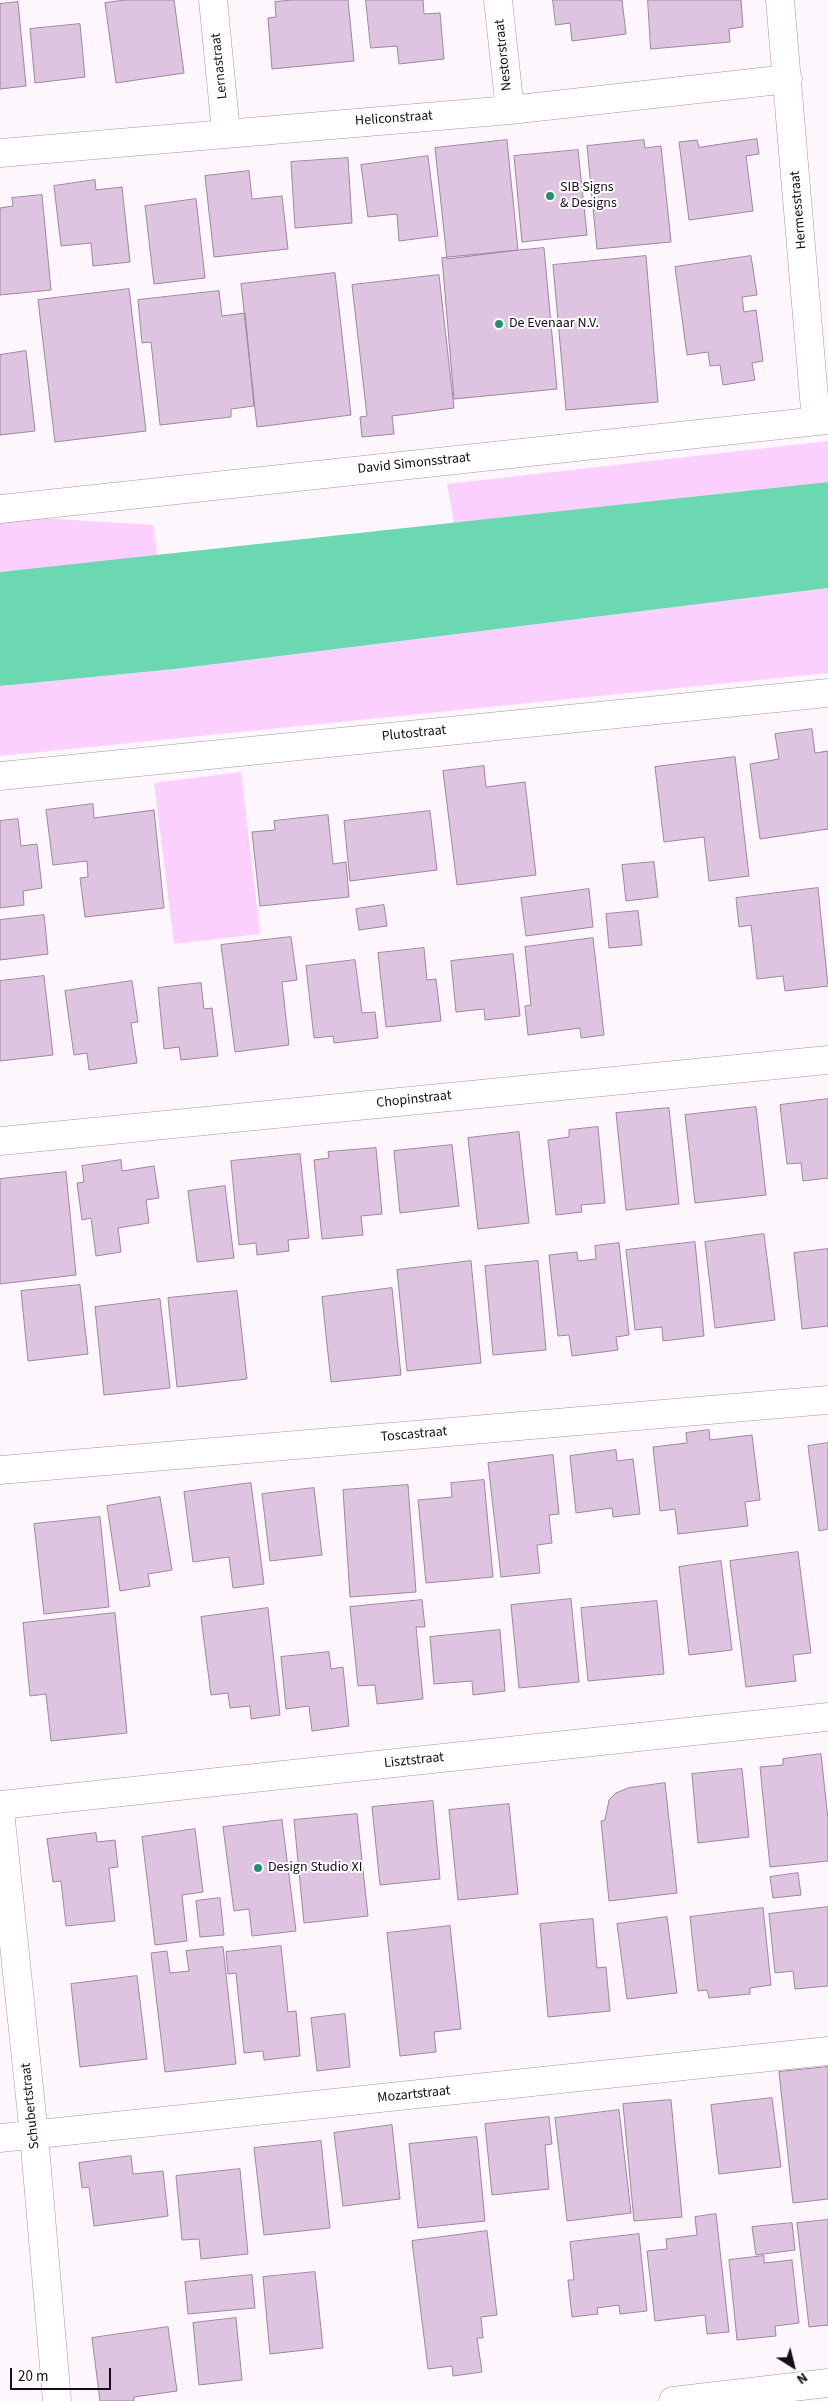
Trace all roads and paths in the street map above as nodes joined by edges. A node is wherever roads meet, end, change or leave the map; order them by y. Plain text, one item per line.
1 (213, 0) edge
2 (498, 0) edge
3 (780, 0) edge
4 (788, 79) junction
5 (510, 110) junction
6 (226, 132) junction
7 (0, 153) edge
8 (822, 421) edge
9 (0, 509) edge
10 (828, 693) edge
11 (0, 776) edge
12 (828, 1060) edge
13 (0, 1141) edge
14 (828, 1400) edge
15 (0, 1470) edge
16 (828, 1717) edge
17 (0, 1805) edge
18 (0, 1810) edge
19 (828, 2051) edge
20 (34, 2134) junction
21 (0, 2138) edge
22 (828, 2383) edge
23 (57, 2401) edge
24 (673, 2401) edge

1 - 6 street, Lernastraat
2 - 5 street, Nestorstraat
3 - 4 street, Hermesstraat
4 - 5 street, Heliconstraat
4 - 8 street, Hermesstraat
5 - 6 street, Heliconstraat
6 - 7 street, Heliconstraat
8 - 9 street, David Simonsstraat
10 - 11 street, Plutostraat
12 - 13 street, Chopinstraat
14 - 15 street, Toscastraat
16 - 17 street, Lisztstraat
18 - 20 street, Schubertstraat
19 - 20 street, Mozartstraat
20 - 21 street, Mozartstraat
20 - 23 street, Schubertstraat
22 - 24 street

